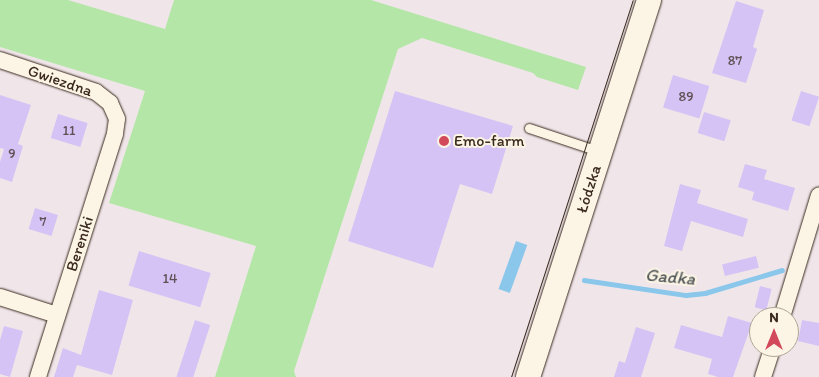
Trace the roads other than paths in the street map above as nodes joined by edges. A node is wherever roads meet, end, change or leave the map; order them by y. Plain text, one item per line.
1 (649, 0) edge
2 (0, 60) edge
3 (114, 110) joint
4 (529, 128) dead end
5 (601, 152) junction
6 (819, 195) edge
7 (0, 297) edge
8 (785, 307) edge
9 (57, 315) junction
10 (770, 357) edge
11 (38, 377) edge
12 (528, 377) edge
13 (763, 377) edge

1 - 5 main road, Łódzka
2 - 3 street, Gwiezdna
3 - 9 street, Bereniki
4 - 5 lane
5 - 12 main road, Łódzka
6 - 8 street
7 - 9 street
9 - 11 street, Bereniki
10 - 13 street

